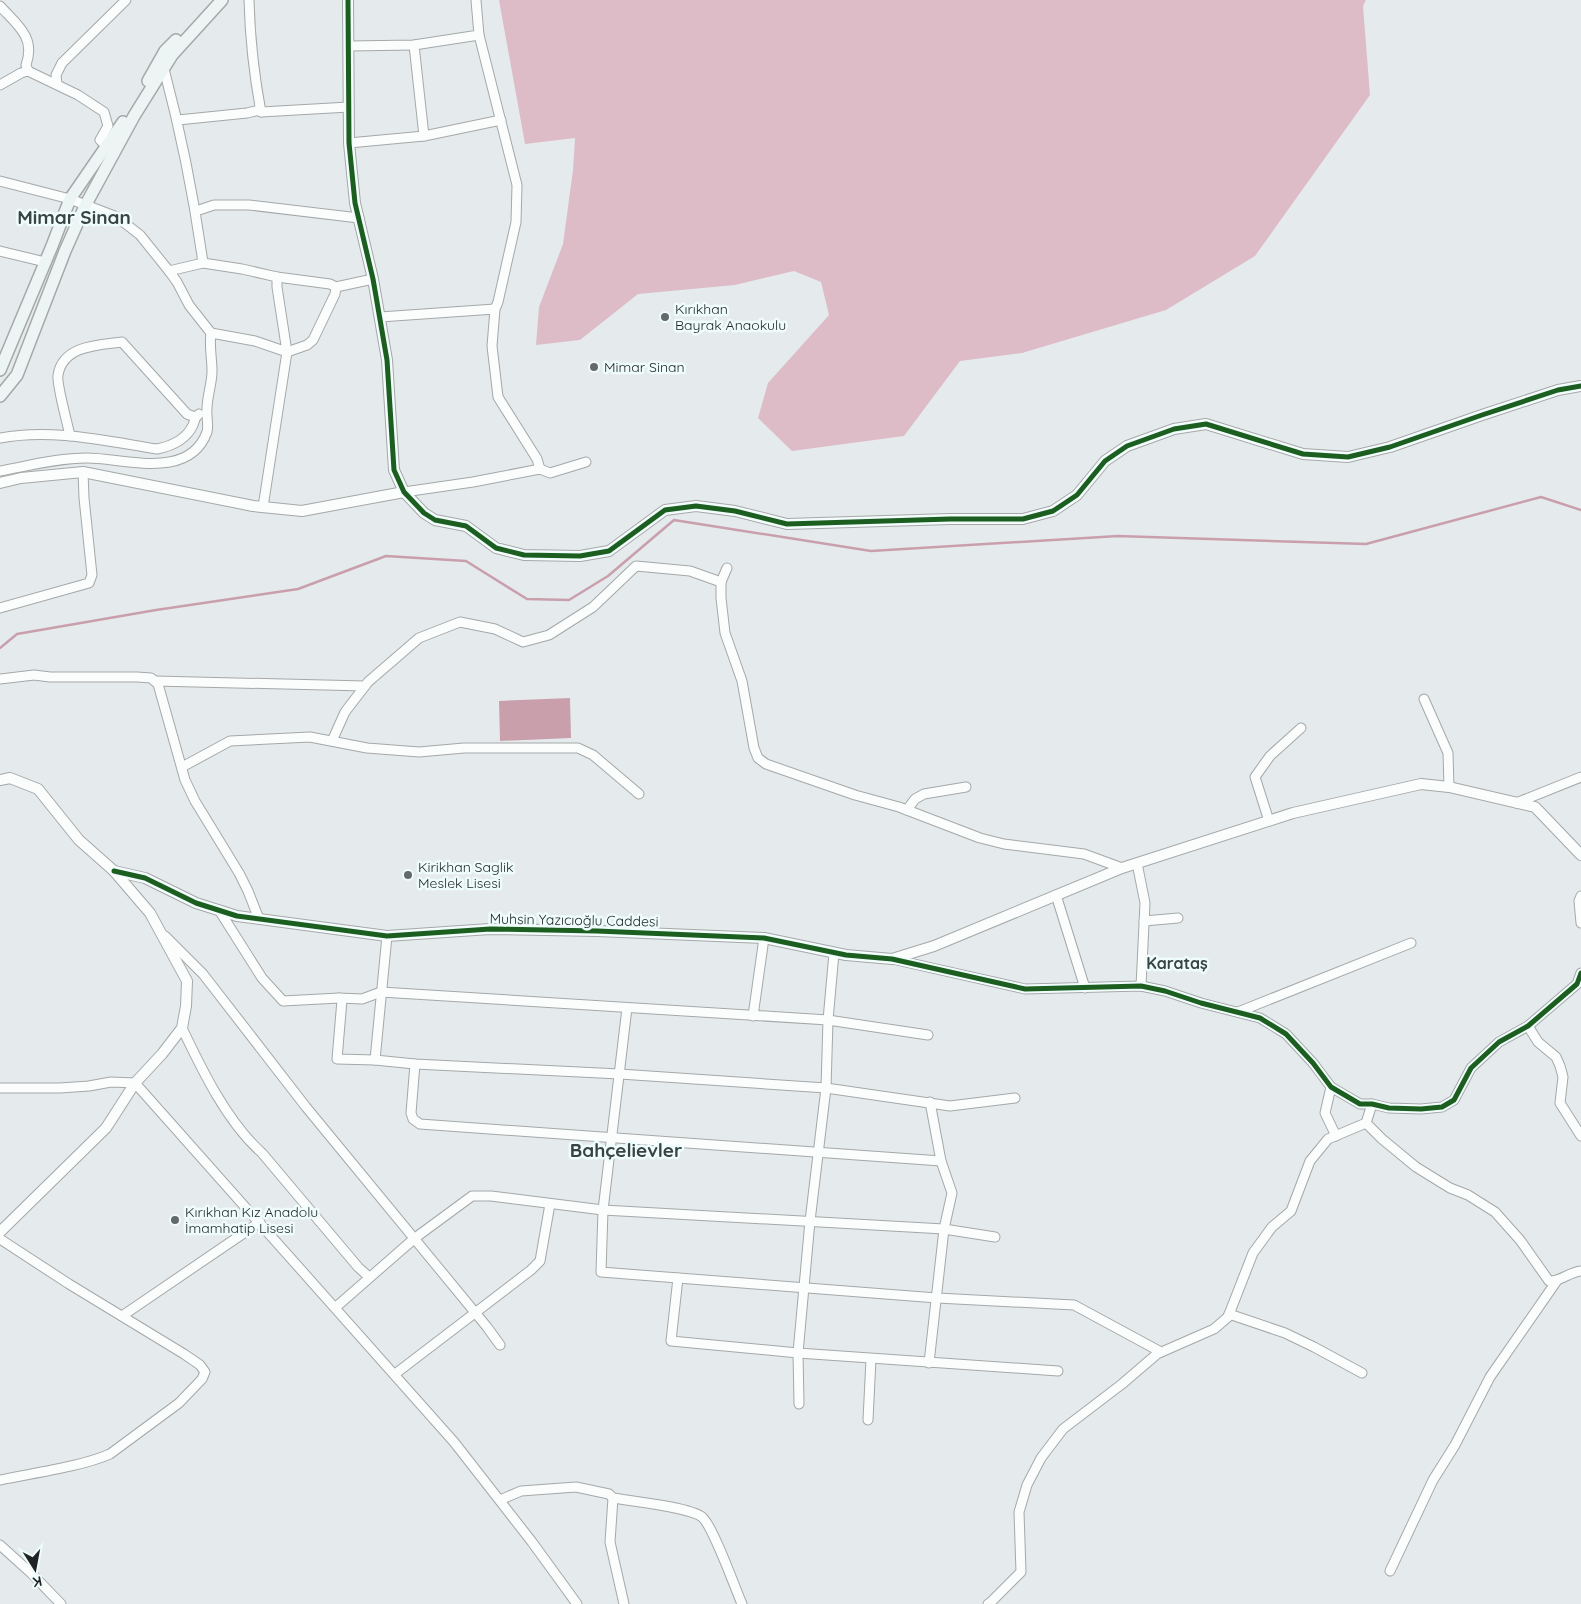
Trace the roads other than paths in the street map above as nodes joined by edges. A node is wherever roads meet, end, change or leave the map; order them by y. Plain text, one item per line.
1 (126, 0) edge
2 (214, 0) edge
3 (222, 0) edge
4 (249, 0) edge
5 (348, 0) edge
6 (476, 0) edge
7 (0, 6) edge
8 (478, 35) junction
9 (414, 45) junction
10 (349, 46) junction
11 (164, 69) junction
12 (28, 71) junction
13 (57, 84) junction
14 (0, 85) edge
15 (349, 107) junction
16 (261, 112) junction
17 (178, 120) junction
18 (501, 120) junction
19 (424, 136) junction
20 (349, 143) junction
21 (107, 146) junction
22 (0, 180) edge
23 (70, 199) junction
24 (85, 206) junction
25 (196, 211) junction
26 (359, 218) junction
27 (0, 251) edge
28 (46, 262) junction
29 (203, 263) junction
30 (169, 271) junction
31 (277, 277) junction
32 (373, 279) junction
33 (336, 287) junction
34 (495, 308) junction
35 (380, 317) junction
36 (211, 333) junction
37 (287, 352) junction
38 (0, 370) edge
39 (1581, 386) edge
40 (0, 396) edge
41 (206, 408) junction
42 (195, 417) junction
43 (70, 436) junction
44 (0, 438) edge
45 (586, 462) dead end
46 (540, 469) junction
47 (0, 471) edge
48 (83, 472) junction
49 (0, 483) edge
50 (404, 492) junction
51 (263, 507) junction
52 (727, 568) dead end
53 (721, 582) junction
54 (0, 608) edge
55 (0, 679) edge
56 (154, 681) junction
57 (365, 686) junction
58 (1424, 699) dead end
59 (1300, 728) dead end
60 (332, 741) junction
61 (182, 767) junction
62 (1581, 777) edge
63 (0, 780) edge
64 (966, 787) dead end
65 (1449, 787) junction
66 (639, 794) dead end
67 (1516, 803) junction
68 (907, 810) junction
69 (1268, 821) junction
70 (1581, 855) edge
71 (1137, 863) junction
72 (1122, 868) junction
73 (114, 871) junction
74 (1056, 895) junction
75 (1581, 896) edge
76 (219, 910) junction
77 (1178, 918) dead end
78 (259, 919) junction
79 (1144, 921) junction
80 (1581, 923) edge
81 (159, 931) junction
82 (387, 936) junction
83 (764, 938) junction
84 (1411, 943) dead end
85 (834, 953) junction
86 (892, 959) junction
87 (1581, 973) edge
88 (1141, 986) junction
89 (1085, 988) junction
90 (381, 992) junction
91 (339, 998) junction
92 (626, 1008) junction
93 (1238, 1012) junction
94 (753, 1016) junction
95 (828, 1020) junction
96 (1528, 1026) junction
97 (182, 1028) junction
98 (928, 1035) dead end
99 (375, 1060) junction
100 (415, 1064) junction
101 (620, 1074) junction
102 (135, 1083) junction
103 (1331, 1087) junction
104 (0, 1088) edge
105 (826, 1088) junction
106 (1015, 1098) dead end
107 (930, 1102) junction
108 (1372, 1104) junction
109 (1366, 1123) junction
110 (1336, 1136) junction
111 (1581, 1136) edge
112 (612, 1138) junction
113 (818, 1151) junction
114 (941, 1161) junction
115 (550, 1204) junction
116 (603, 1210) junction
117 (810, 1221) junction
118 (260, 1222) junction
119 (944, 1229) junction
120 (0, 1232) edge
121 (995, 1237) dead end
122 (415, 1238) junction
123 (0, 1239) edge
124 (1581, 1271) edge
125 (369, 1277) junction
126 (678, 1278) junction
127 (1556, 1282) junction
128 (805, 1287) junction
129 (937, 1298) junction
130 (336, 1307) junction
131 (476, 1312) junction
132 (1229, 1314) junction
133 (122, 1316) junction
134 (500, 1345) dead end
135 (1161, 1352) junction
136 (798, 1353) junction
137 (871, 1358) junction
138 (929, 1362) junction
139 (1058, 1371) dead end
140 (1362, 1373) dead end
141 (395, 1374) junction
142 (799, 1404) dead end
143 (868, 1420) dead end
144 (0, 1480) edge
145 (613, 1498) junction
146 (500, 1500) junction
147 (0, 1544) edge
148 (1390, 1571) dead end
149 (61, 1604) edge
150 (577, 1604) edge
151 (624, 1604) edge
152 (742, 1604) edge
153 (988, 1604) edge

1 - 13 street
2 - 21 main road
3 - 11 main road
4 - 16 street
5 - 10 street
6 - 8 street
7 - 12 street
8 - 9 street
8 - 18 street
9 - 10 street
9 - 19 street
10 - 15 street
11 - 17 street
11 - 24 main road
12 - 13 street
12 - 14 street
13 - 21 street
15 - 16 street
15 - 20 street
16 - 17 street
17 - 25 street
18 - 19 street
18 - 34 street
19 - 20 street
20 - 26 street
21 - 23 main road
22 - 23 street
23 - 24 street
23 - 28 main road
24 - 30 street
24 - 40 main road
25 - 26 street
25 - 29 street
26 - 32 street
27 - 28 street
28 - 38 main road
29 - 30 street
29 - 31 street
30 - 36 street
31 - 33 street
31 - 37 street
32 - 33 street
32 - 35 street
33 - 37 street
34 - 35 street
34 - 46 street
35 - 50 street
36 - 37 street
36 - 41 street
37 - 51 street
39 - 50 street
41 - 42 street
41 - 47 street
42 - 43 street
42 - 43 street
43 - 44 street
45 - 46 street
46 - 50 street
48 - 49 street
48 - 51 street
48 - 54 street
50 - 51 street
52 - 53 street
53 - 57 street
53 - 68 street
55 - 56 street
56 - 57 street
56 - 61 street
57 - 60 street
58 - 65 street
59 - 69 street
60 - 61 street
60 - 66 street
61 - 78 street
62 - 67 street
63 - 73 street, Muhsin Yazıcıoğlu Caddesi
64 - 68 street
65 - 67 street
65 - 69 street
67 - 70 street
68 - 72 street
69 - 71 street
71 - 72 street
71 - 79 street
72 - 74 street
73 - 76 street, Muhsin Yazıcıoğlu Caddesi
73 - 81 street
74 - 86 street
74 - 89 street
75 - 80 street
76 - 78 street, Muhsin Yazıcıoğlu Caddesi
76 - 91 street
77 - 79 street
78 - 82 street, Muhsin Yazıcıoğlu Caddesi
79 - 88 street
81 - 97 street
81 - 122 street
82 - 83 street, Muhsin Yazıcıoğlu Caddesi
82 - 90 street
83 - 85 street, Muhsin Yazıcıoğlu Caddesi
83 - 94 street
84 - 93 street
85 - 86 street, Muhsin Yazıcıoğlu Caddesi
85 - 95 street
86 - 89 street
87 - 96 street
88 - 89 street
88 - 93 street
90 - 91 street
90 - 92 street
90 - 99 street
91 - 99 street
92 - 94 street
92 - 101 street
93 - 103 street
94 - 95 street
95 - 98 street
95 - 105 street
96 - 108 street
96 - 111 street
97 - 102 street
97 - 125 street
99 - 100 street
100 - 101 street
100 - 112 street
101 - 105 street
101 - 112 street
102 - 104 street
102 - 118 street
102 - 120 street
103 - 108 street
103 - 110 street
105 - 107 street
105 - 113 street
106 - 107 street
107 - 114 street
108 - 109 street
109 - 110 street
109 - 127 street
110 - 132 street
112 - 113 street
112 - 116 street
113 - 114 street
113 - 117 street
114 - 119 street
115 - 116 street
115 - 122 street
115 - 131 street
116 - 117 street
116 - 126 street
117 - 119 street
117 - 128 street
118 - 130 street
118 - 133 street
119 - 121 street
119 - 129 street
122 - 125 street
122 - 131 street
123 - 133 street
124 - 127 street
125 - 130 street
126 - 128 street
126 - 136 street
127 - 148 street
128 - 129 street
128 - 136 street
129 - 135 street
129 - 138 street
130 - 141 street
131 - 134 street
131 - 141 street
132 - 135 street
132 - 140 street
133 - 144 street
135 - 153 street
136 - 137 street
136 - 142 street
137 - 138 street
137 - 143 street
138 - 139 street
141 - 146 street
145 - 146 street
145 - 151 street
145 - 152 street
146 - 150 street
147 - 149 street

